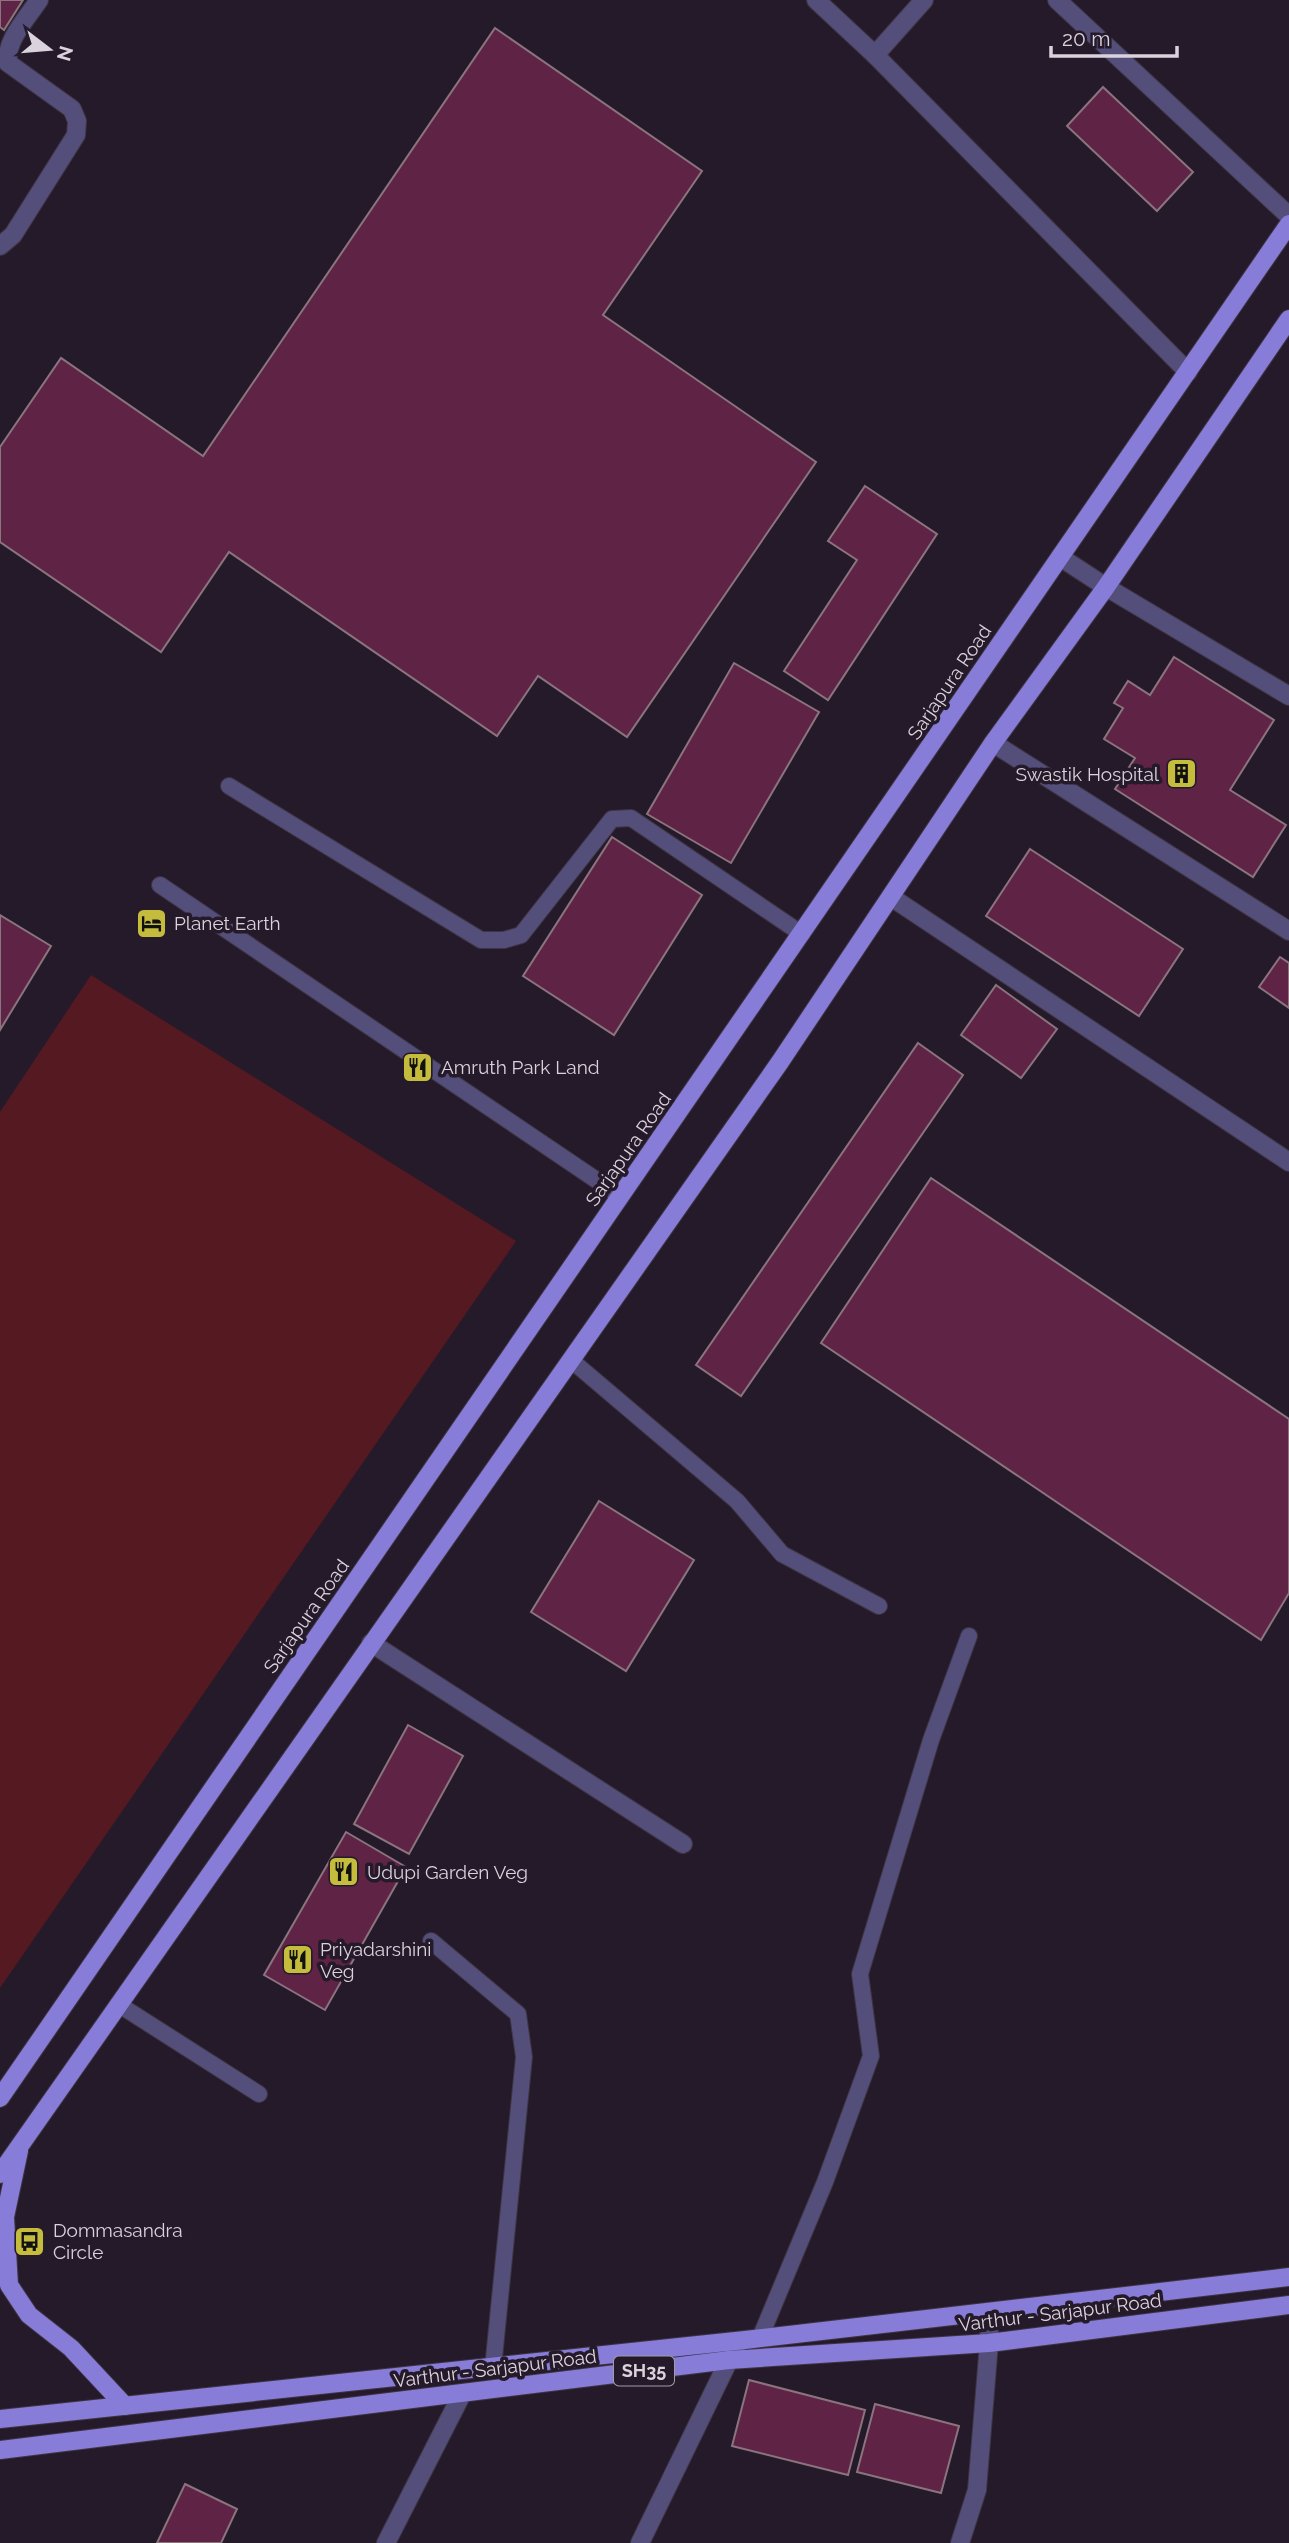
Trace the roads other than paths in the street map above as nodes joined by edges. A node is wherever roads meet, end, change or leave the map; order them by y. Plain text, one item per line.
1 (39, 0) edge
2 (816, 0) edge
3 (923, 0) edge
4 (1057, 0) edge
5 (875, 55) junction
6 (1289, 216) edge
7 (1289, 224) edge
8 (0, 246) edge
9 (1289, 318) edge
10 (1188, 372) junction
11 (1060, 557) junction
12 (1106, 587) junction
13 (1289, 696) edge
14 (993, 743) junction
15 (229, 786) dead end
16 (160, 885) dead end
17 (891, 897) junction
18 (1289, 931) edge
19 (802, 934) junction
20 (1289, 1162) edge
21 (620, 1196) junction
22 (570, 1360) junction
23 (879, 1606) dead end
24 (969, 1636) dead end
25 (371, 1643) junction
26 (683, 1844) dead end
27 (431, 1941) dead end
28 (118, 2004) junction
29 (259, 2094) dead end
30 (0, 2098) edge
31 (22, 2141) junction
32 (0, 2174) edge
33 (1289, 2277) edge
34 (1289, 2305) edge
35 (989, 2313) junction
36 (753, 2339) junction
37 (989, 2343) junction
38 (729, 2360) junction
39 (493, 2368) junction
40 (461, 2394) junction
41 (125, 2406) junction
42 (0, 2419) edge
43 (0, 2450) edge
44 (386, 2543) edge
45 (640, 2543) edge
46 (960, 2543) edge

1 - 8 street
2 - 5 street
3 - 5 street
4 - 6 street
5 - 10 street
7 - 10 main road, Sarjapura Road
9 - 12 main road
10 - 11 main road, Sarjapura Road
11 - 12 street
11 - 19 main road, Sarjapura Road
12 - 13 street
12 - 14 main road
14 - 17 main road
14 - 18 street
15 - 19 lane
16 - 21 lane
17 - 20 street
17 - 22 main road
19 - 21 main road, Sarjapura Road
21 - 30 main road, Sarjapura Road
22 - 23 lane
22 - 25 main road
24 - 36 lane
25 - 26 street
25 - 28 main road
27 - 39 lane
28 - 29 lane
28 - 31 main road
31 - 32 main road
31 - 41 main road
33 - 35 main road, Varthur - Sarjapur Road / SH35
34 - 37 main road, Varthur - Sarjapur Road / SH35
35 - 36 main road, Varthur - Sarjapur Road / SH35
35 - 37 street
36 - 38 street
36 - 39 main road, Varthur - Sarjapur Road / SH35
37 - 38 main road, Varthur - Sarjapur Road / SH35
37 - 46 street
38 - 40 main road, Varthur - Sarjapur Road / SH35
38 - 45 street
39 - 41 main road, Varthur - Sarjapur Road / SH35
40 - 43 main road, Varthur - Sarjapur Road / SH35
40 - 44 street
41 - 42 main road, Varthur - Sarjapur Road / SH35

